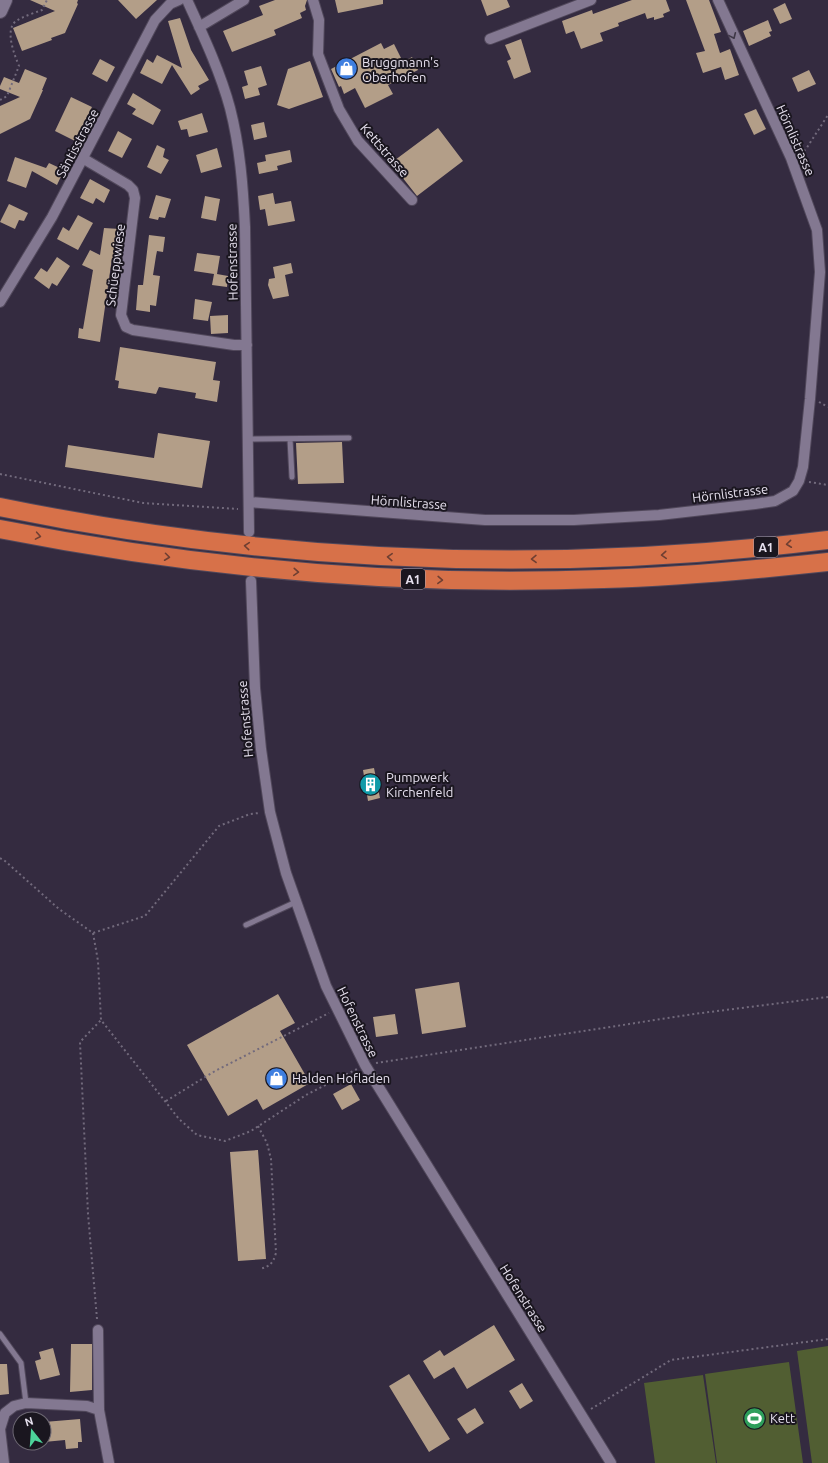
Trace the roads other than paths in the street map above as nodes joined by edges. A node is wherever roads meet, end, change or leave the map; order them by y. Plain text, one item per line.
1 (5, 0) edge
2 (179, 0) edge
3 (187, 0) edge
4 (244, 0) edge
5 (313, 0) edge
6 (591, 0) edge
7 (718, 0) edge
8 (0, 11) edge
9 (199, 27) junction
10 (490, 39) dead end
11 (84, 159) junction
12 (412, 200) dead end
13 (0, 302) edge
14 (247, 345) junction
15 (349, 438) dead end
16 (249, 439) junction
17 (290, 439) junction
18 (292, 477) dead end
19 (249, 506) junction
20 (0, 507) edge
21 (0, 529) edge
22 (249, 532) dead end
23 (828, 540) edge
24 (828, 562) edge
25 (251, 581) dead end
26 (296, 902) junction
27 (246, 925) dead end
28 (98, 1330) road end
29 (0, 1334) edge
30 (26, 1403) junction
31 (99, 1410) junction
32 (4, 1463) edge
33 (109, 1463) edge
34 (611, 1463) edge

1 - 8 main road
2 - 11 street, Säntisstrasse
3 - 9 street, Hofenstrasse
4 - 9 street
5 - 12 street, Kettstrasse
6 - 10 street
7 -> 19 street, Hörnlistrasse
9 - 14 street, Hofenstrasse
11 - 13 street, Säntisstrasse
11 - 14 street, Schüeppwiese
14 - 16 street, Hofenstrasse
15 - 17 lane
16 - 17 lane
16 - 19 street, Hofenstrasse
17 - 18 lane
19 - 22 street, Hofenstrasse
23 -> 20 highway, A1
21 -> 24 highway, A1
25 - 26 street, Hofenstrasse
26 - 27 lane
26 - 34 street, Hofenstrasse
28 - 31 street
29 - 30 lane
30 - 31 street
30 - 32 street
31 - 33 street

